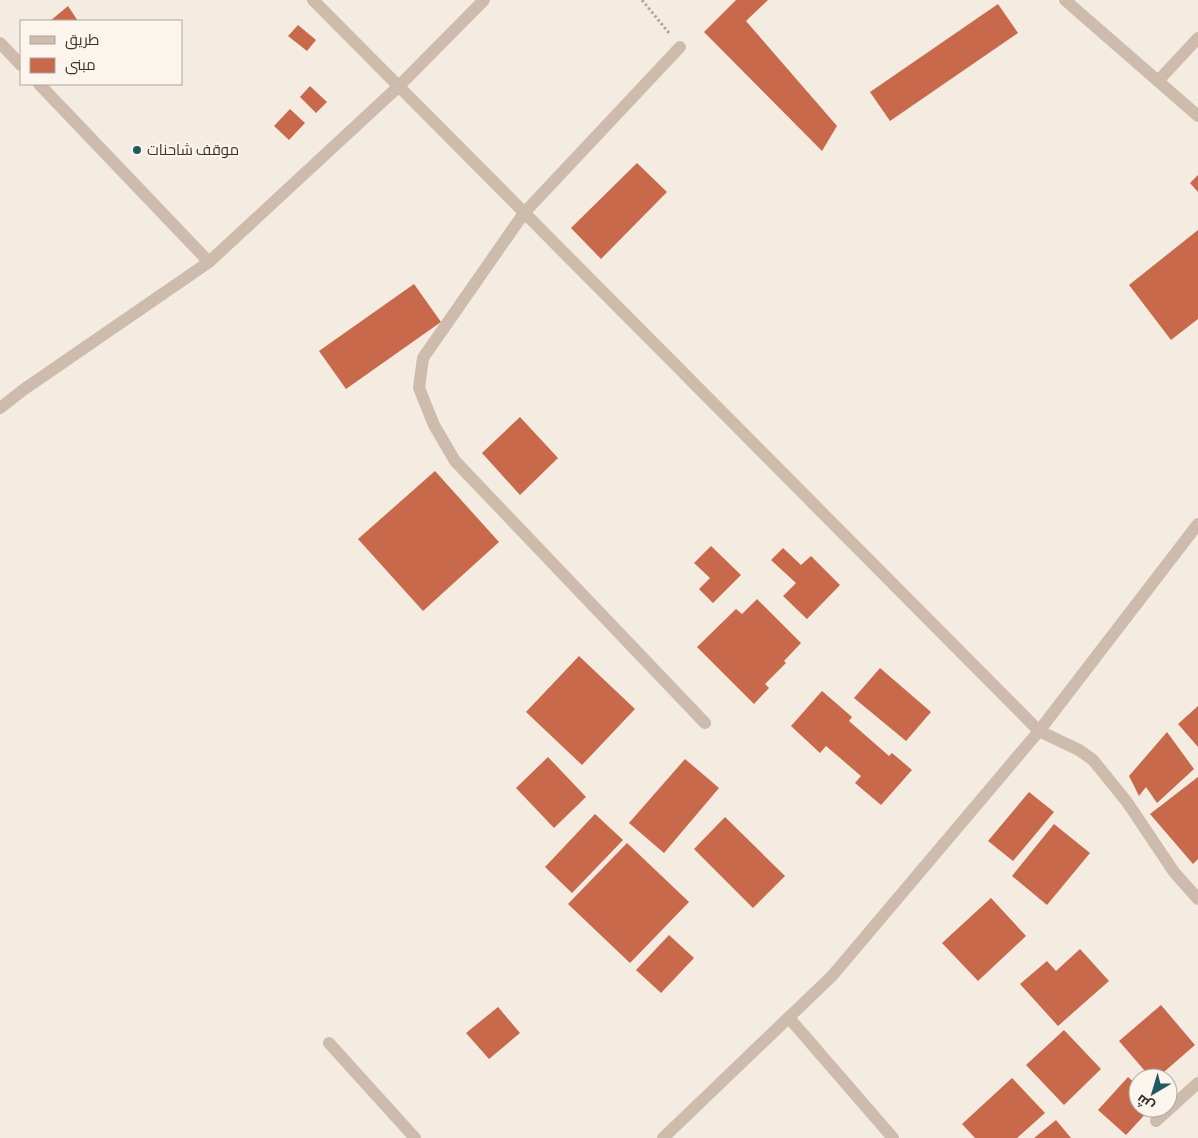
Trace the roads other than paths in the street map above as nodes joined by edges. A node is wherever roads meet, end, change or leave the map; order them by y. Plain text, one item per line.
1 (313, 0) edge
2 (484, 0) edge
3 (1065, 0) edge
4 (1198, 38) edge
5 (0, 43) edge
6 (680, 47) road end
7 (20, 64) edge
8 (1158, 81) junction
9 (40, 85) edge
10 (399, 86) junction
11 (1198, 116) edge
12 (524, 213) junction
13 (209, 262) junction
14 (0, 408) edge
15 (1198, 524) edge
16 (705, 722) dead end
17 (1039, 731) junction
18 (1198, 899) edge
19 (790, 1019) junction
20 (329, 1043) dead end
21 (1198, 1083) edge
22 (1156, 1121) dead end
23 (415, 1138) edge
24 (663, 1138) edge
25 (893, 1138) edge

1 - 10 street
2 - 10 street
3 - 8 street
4 - 8 street
5 - 7 street
6 - 12 street
8 - 11 street
9 - 13 street
10 - 12 street
10 - 13 street
12 - 16 street
12 - 17 street
13 - 14 street
15 - 17 street
17 - 18 street
17 - 19 street
19 - 24 street
19 - 25 street
20 - 23 street
21 - 22 street

